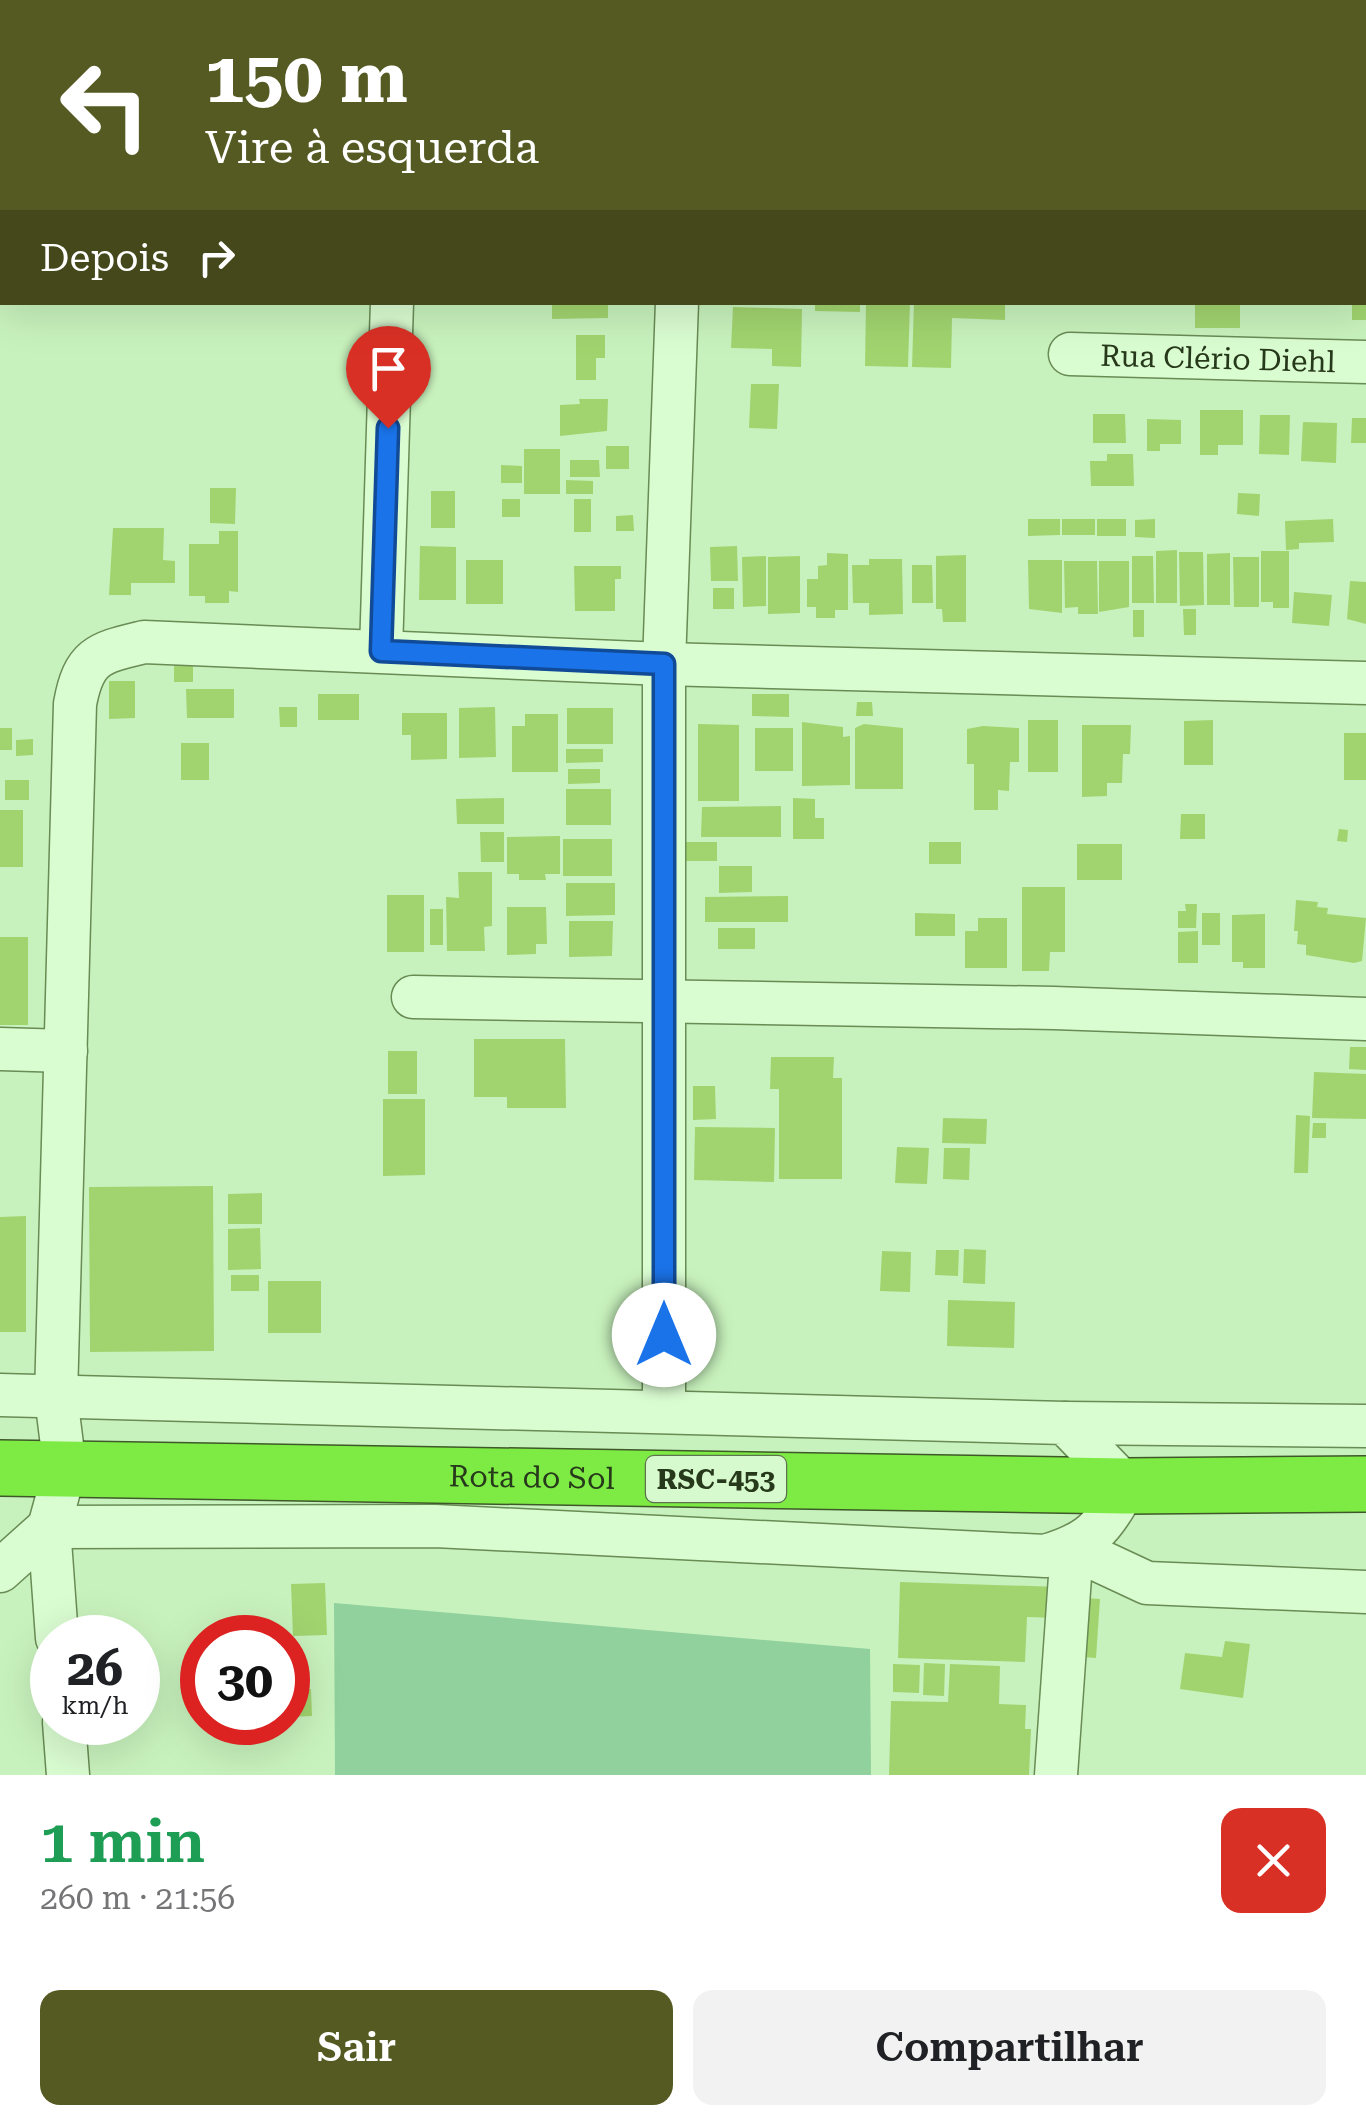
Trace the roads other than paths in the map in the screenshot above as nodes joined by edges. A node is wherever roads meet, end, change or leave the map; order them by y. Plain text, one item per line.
1 (392, 305) edge
2 (677, 305) edge
3 (1070, 354) dead end
4 (1366, 362) edge
5 (381, 651) junction
6 (664, 664) junction
7 (1366, 684) edge
8 (413, 996) dead end
9 (661, 999) junction
10 (1366, 1020) edge
11 (0, 1050) edge
12 (66, 1051) junction
13 (0, 1395) edge
14 (56, 1397) junction
15 (664, 1410) junction
16 (1065, 1423) junction
17 (1366, 1426) edge
18 (0, 1468) edge
19 (65, 1469) junction
20 (1366, 1484) edge
21 (1126, 1486) junction
22 (50, 1527) junction
23 (1072, 1548) junction
24 (0, 1571) edge
25 (1366, 1592) edge
26 (56, 1615) edge
27 (66, 1745) edge
28 (68, 1775) edge
29 (1056, 1775) edge

1 - 5 street
2 - 6 street
3 - 4 street, Rua Clério Diehl
5 - 6 street
5 - 12 street
6 - 7 street
6 - 9 street
8 - 9 street
9 - 10 street
9 - 15 street
11 - 12 street
12 - 14 street
13 - 14 street
14 - 15 street
14 - 19 street
15 - 16 street
16 - 17 street
16 - 21 street
18 - 19 highway, Rota do Sol / RSC-453
19 - 21 highway, Rota do Sol / RSC-453
19 - 22 street
20 - 21 highway, Rota do Sol / RSC-453
21 - 23 street
22 - 23 street
22 - 24 street
22 - 26 street
23 - 25 street
23 - 29 street
27 - 28 street

